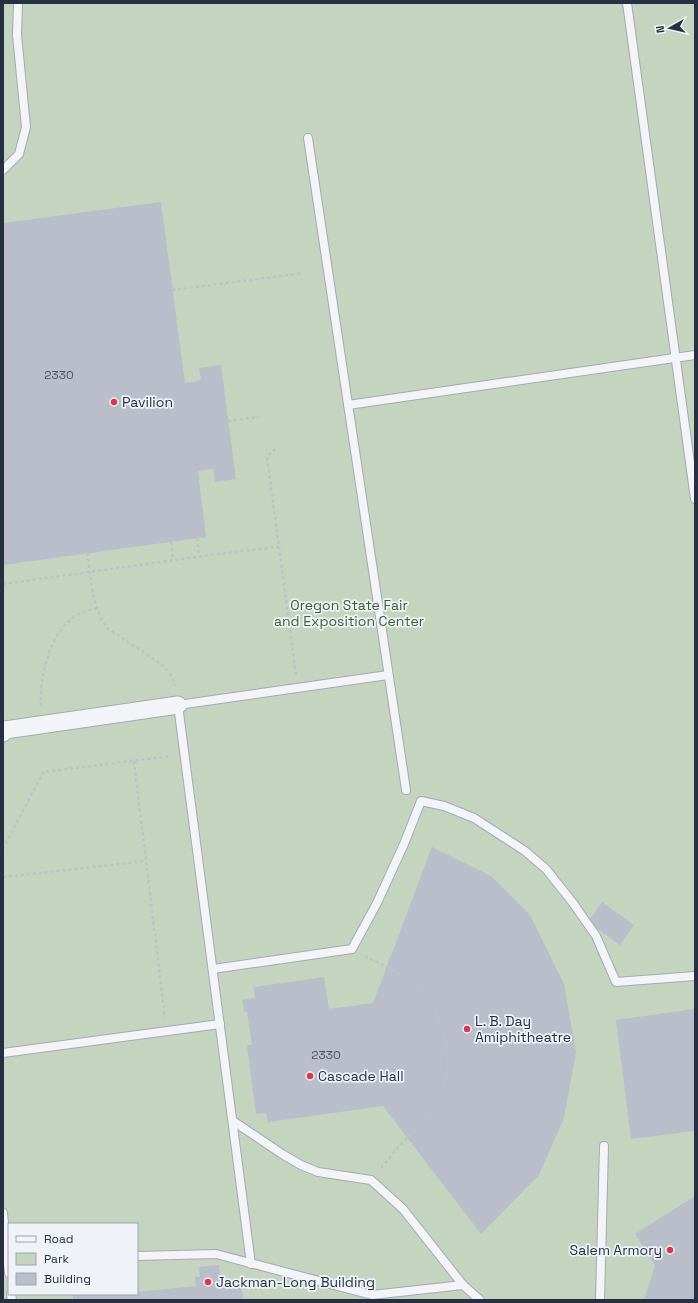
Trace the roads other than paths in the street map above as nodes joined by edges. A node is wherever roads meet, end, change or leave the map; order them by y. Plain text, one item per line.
1 (18, 3) edge
2 (627, 3) edge
3 (308, 138) dead end
4 (3, 170) edge
5 (695, 355) edge
6 (676, 358) junction
7 (348, 405) junction
8 (695, 498) edge
9 (388, 675) junction
10 (178, 705) junction
11 (3, 734) edge
12 (406, 790) dead end
13 (213, 969) junction
14 (695, 976) edge
15 (220, 1024) junction
16 (3, 1053) edge
17 (233, 1121) junction
18 (604, 1146) dead end
19 (3, 1214) edge
20 (138, 1256) edge
21 (7, 1262) edge
22 (252, 1264) junction
23 (463, 1285) junction
24 (385, 1297) edge
25 (480, 1300) edge
26 (600, 1300) edge

1 - 4 lane
2 - 6 lane
3 - 7 lane
5 - 6 lane
6 - 7 lane
6 - 8 lane
7 - 9 lane
9 - 10 lane
9 - 12 lane
10 - 11 street
10 - 13 lane
13 - 14 lane
13 - 15 lane
15 - 16 lane
15 - 17 lane
17 - 22 lane
17 - 23 lane
18 - 26 lane
19 - 21 lane
20 - 22 lane
22 - 24 lane
23 - 24 lane
23 - 25 lane

